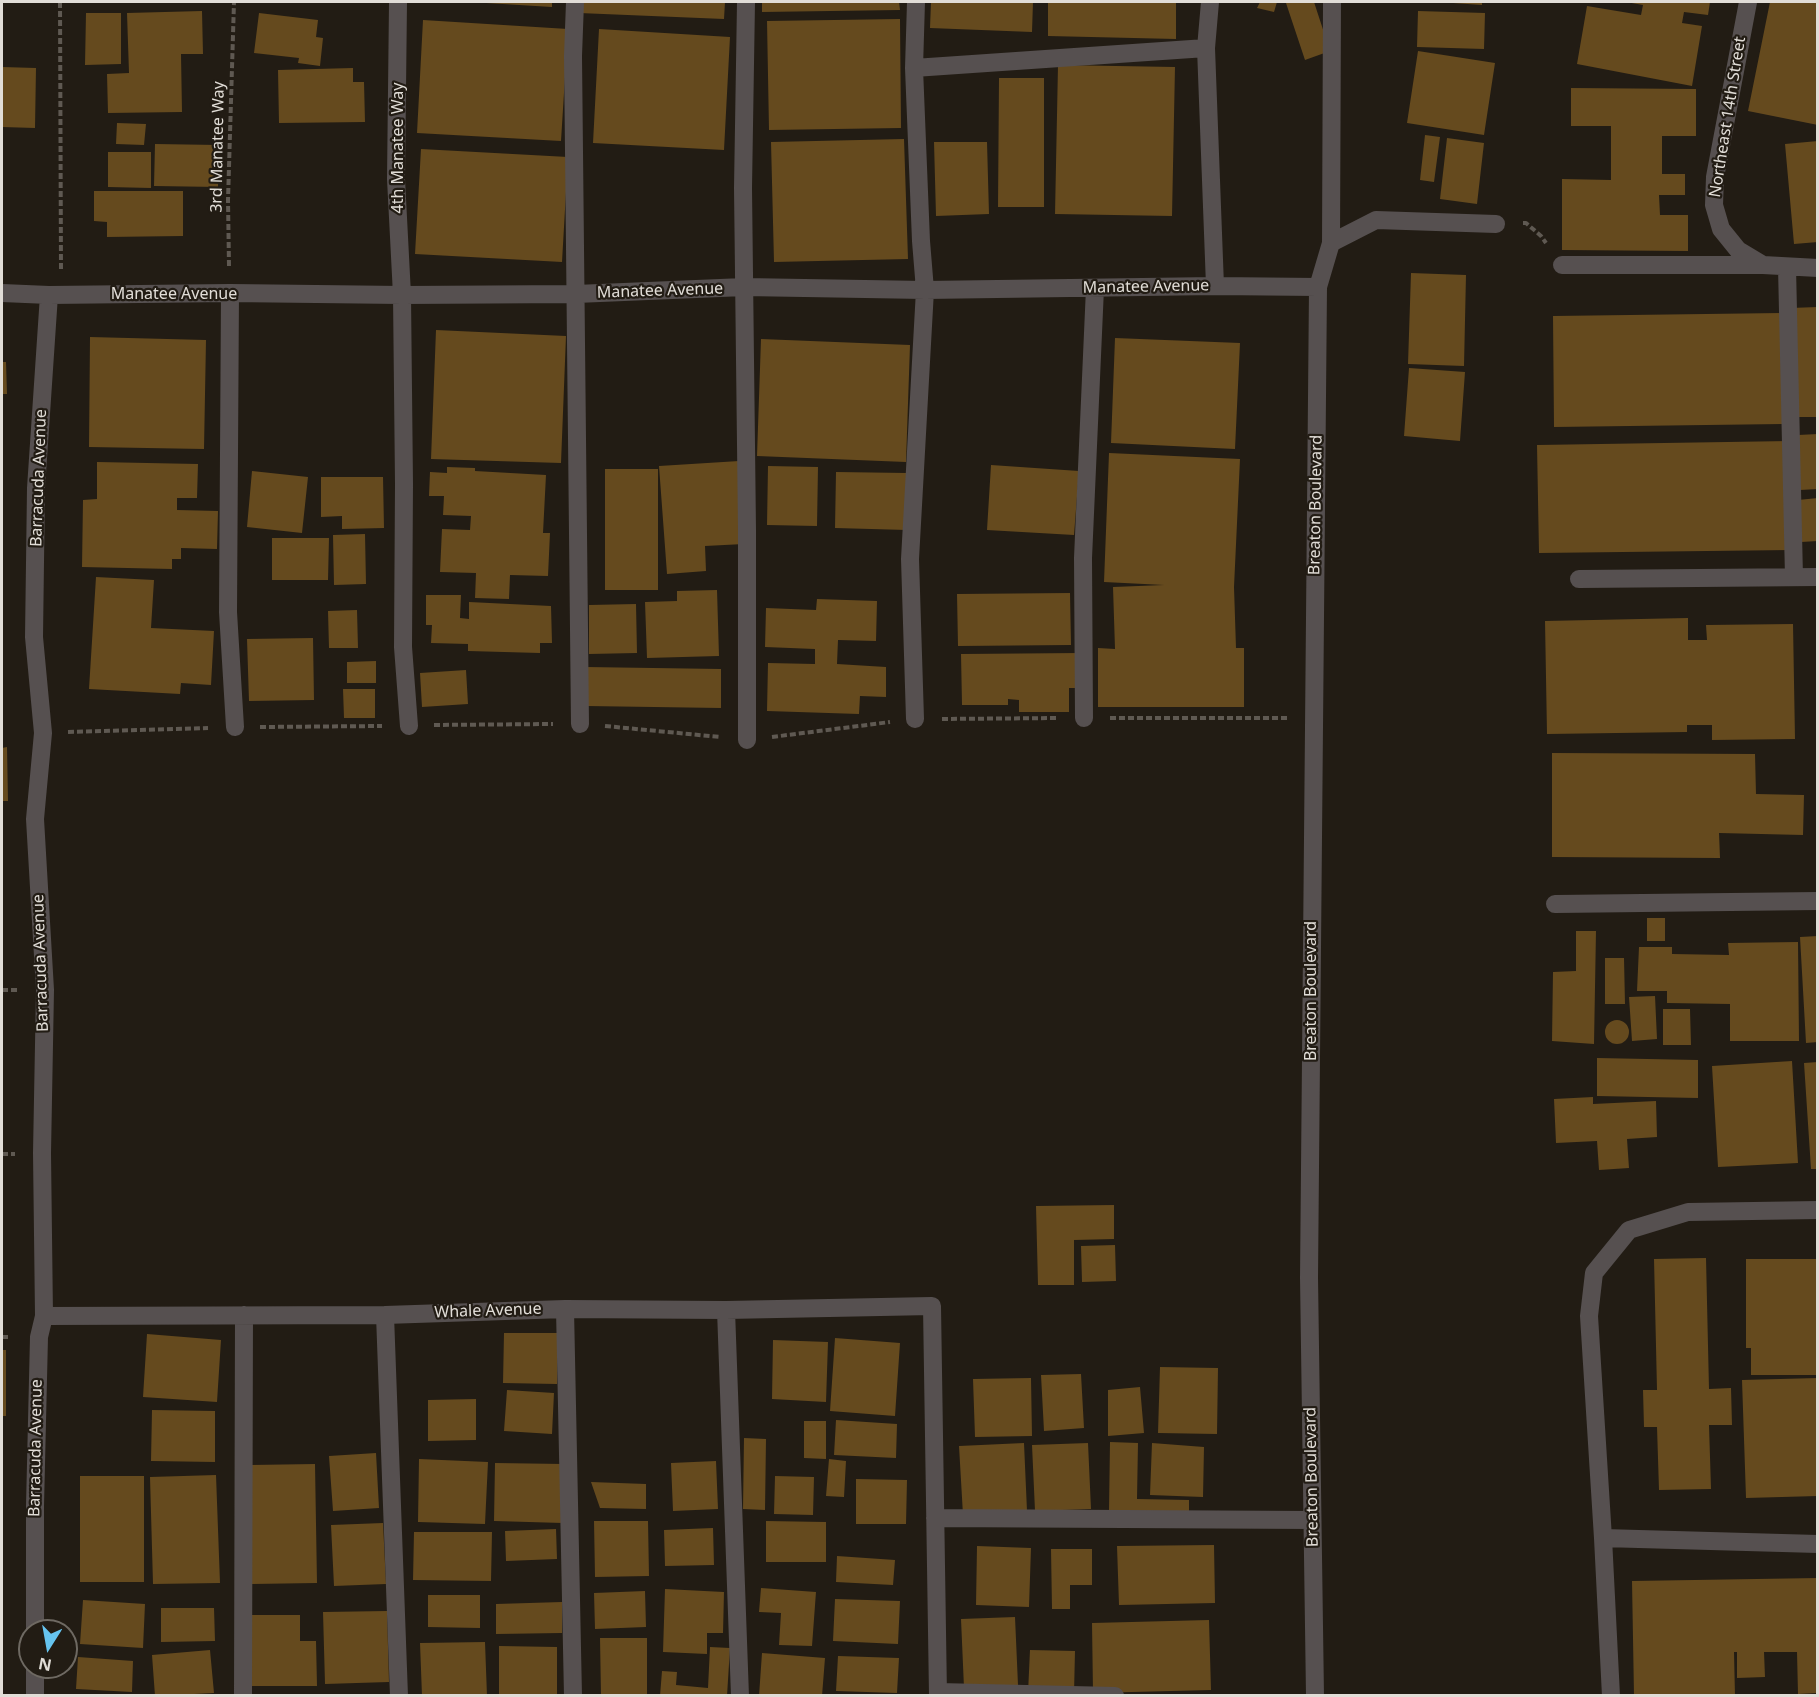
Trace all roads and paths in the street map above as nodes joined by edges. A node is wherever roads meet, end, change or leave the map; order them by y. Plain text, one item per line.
1 (60, 2) edge
2 (234, 2) edge
3 (398, 2) edge
4 (575, 2) edge
5 (746, 2) edge
6 (916, 2) edge
7 (1210, 2) edge
8 (1332, 2) edge
9 (1748, 2) edge
10 (1206, 48) junction
11 (914, 68) junction
12 (1496, 224) joint
13 (1332, 243) junction
14 (1562, 265) joint
15 (1763, 265) junction
16 (1787, 267) junction
17 (1818, 268) edge
18 (1215, 286) junction
19 (744, 287) junction
20 (1318, 287) junction
21 (1095, 288) junction
22 (925, 290) junction
23 (2, 293) edge
24 (230, 293) junction
25 (576, 294) junction
26 (55, 295) junction
27 (402, 295) junction
28 (1794, 577) junction
29 (1818, 577) edge
30 (1579, 579) dead end
31 (1084, 718) junction
32 (1313, 718) junction
33 (915, 719) junction
34 (580, 724) junction
35 (409, 726) junction
36 (235, 727) junction
37 (43, 733) junction
38 (747, 740) junction
39 (1818, 902) edge
40 (1555, 904) dead end
41 (1818, 1210) edge
42 (565, 1309) junction
43 (726, 1310) junction
44 (385, 1315) junction
45 (44, 1316) junction
46 (244, 1316) junction
47 (935, 1518) junction
48 (1312, 1520) junction
49 (1604, 1538) junction
50 (1818, 1544) edge
51 (35, 1619) edge
52 (35, 1679) edge
53 (938, 1694) edge
54 (35, 1695) edge
55 (243, 1695) edge
56 (399, 1695) edge
57 (573, 1695) edge
58 (740, 1695) edge
59 (1115, 1695) edge
60 (1315, 1695) edge
61 (1611, 1695) edge

1 - 26 path
2 - 24 path, 3rd Manatee Way
3 - 27 street, 4th Manatee Way
4 - 25 street
5 - 19 street
6 - 11 street
7 - 10 street
8 - 13 street, Breaton Boulevard
9 - 15 street, Northeast 14th Street
10 - 11 street
10 - 18 street
11 - 22 street
12 - 13 street
12 - 14 path
13 - 20 street, Breaton Boulevard
14 - 15 street
15 - 16 street, Northeast 14th Street
16 - 17 street, Northeast 14th Street
16 - 28 street
18 - 20 street, Manatee Avenue
18 - 21 street, Manatee Avenue
19 - 22 street, Manatee Avenue
19 - 25 street, Manatee Avenue
19 - 38 street
20 - 32 street, Breaton Boulevard
21 - 22 street, Manatee Avenue
21 - 31 street
22 - 33 street
23 - 26 street, Manatee Avenue
24 - 26 street, Manatee Avenue
24 - 27 street, Manatee Avenue
24 - 36 street
25 - 27 street, Manatee Avenue
25 - 34 street
26 - 37 street, Barracuda Avenue
27 - 35 street, 4th Manatee Way
28 - 29 street
28 - 30 street
31 - 32 path
31 - 33 path
32 - 48 street, Breaton Boulevard
33 - 38 path
34 - 35 path
34 - 38 path
35 - 36 path
36 - 37 path
37 - 45 street, Barracuda Avenue
39 - 40 street
41 - 49 street
42 - 43 street, Whale Avenue
42 - 44 street, Whale Avenue
42 - 57 street
43 - 47 street, Whale Avenue
43 - 58 street
44 - 46 street, Whale Avenue
44 - 56 street
45 - 46 street, Whale Avenue
45 - 51 street, Barracuda Avenue
46 - 55 street
47 - 48 street
47 - 53 street
48 - 60 street, Breaton Boulevard
49 - 50 street
49 - 61 street
52 - 54 street
53 - 59 street

